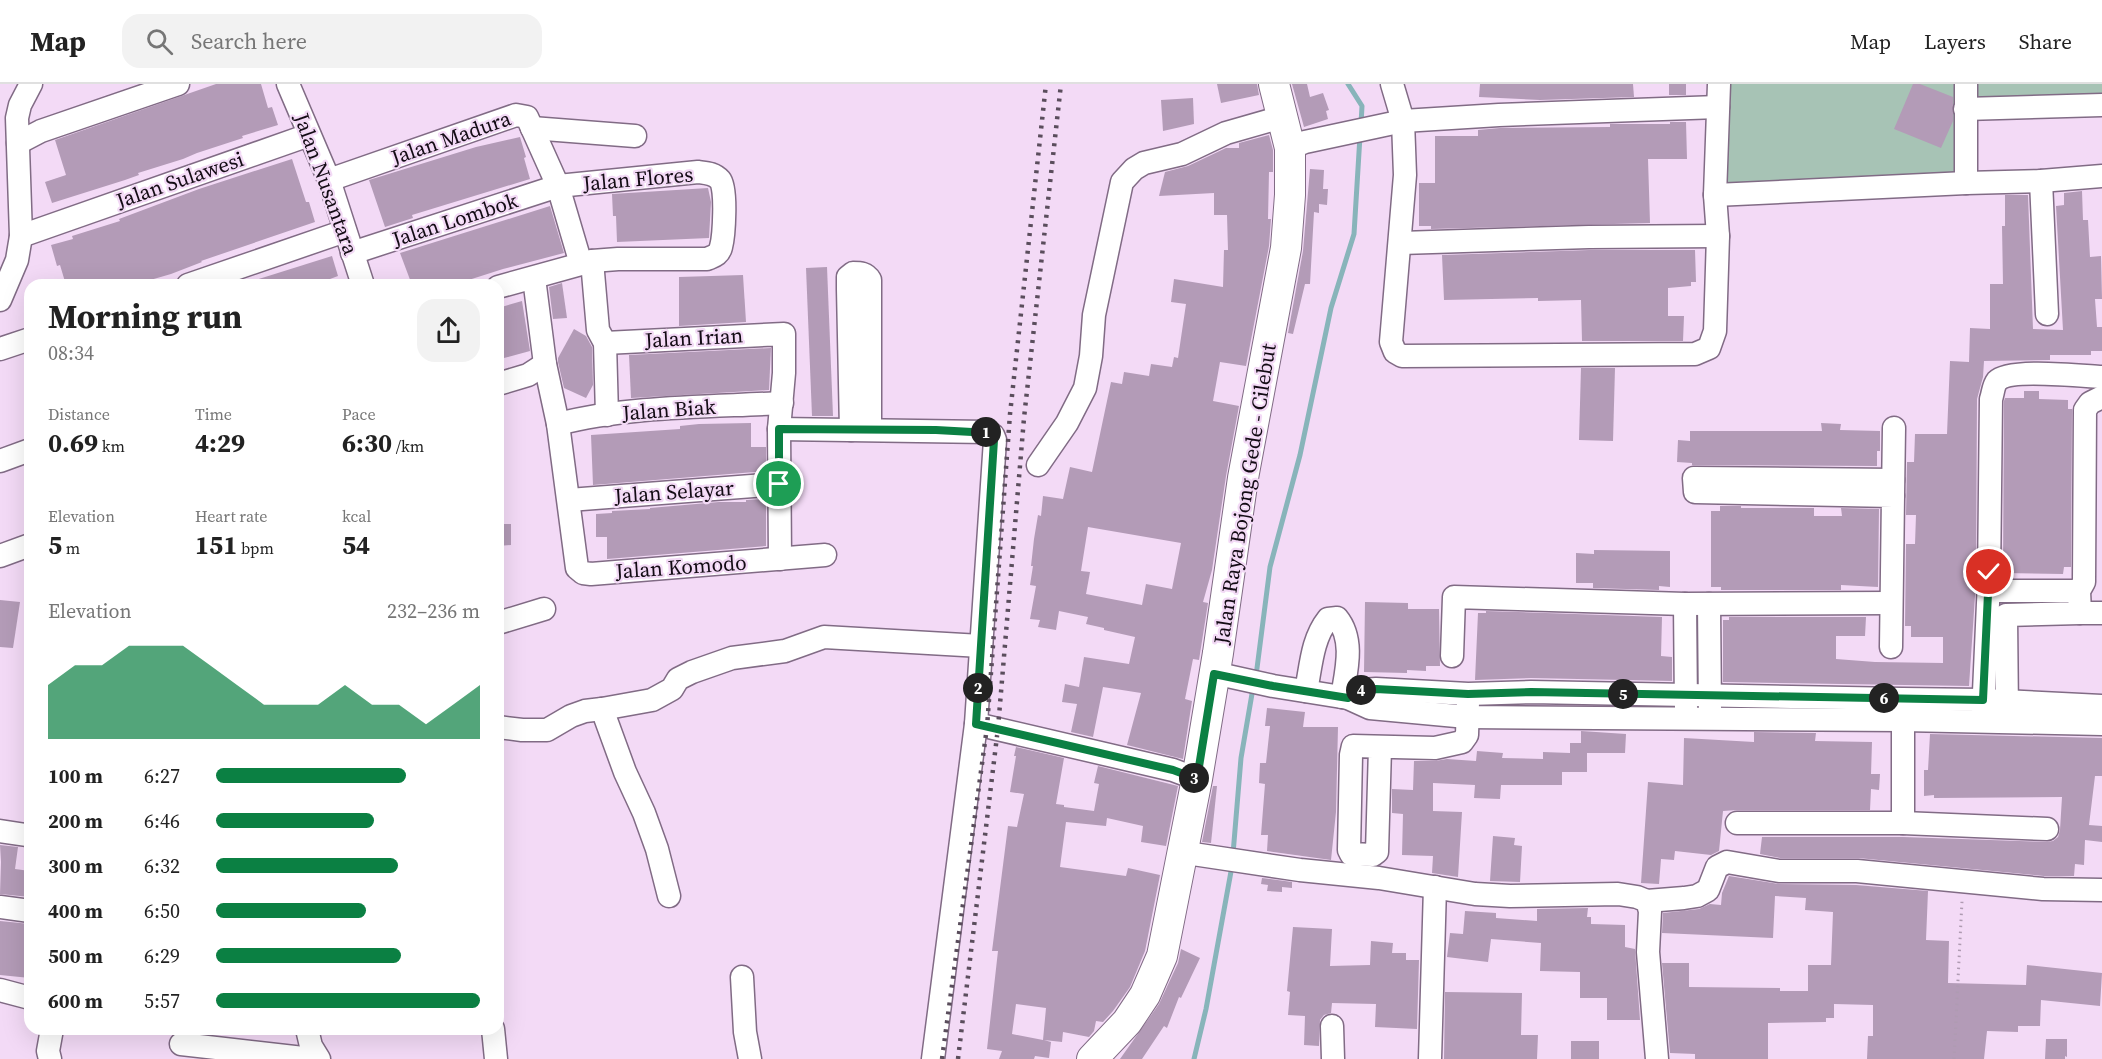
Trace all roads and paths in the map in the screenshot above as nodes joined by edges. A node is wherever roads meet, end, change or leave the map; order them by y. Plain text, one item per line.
1 (32, 84) edge
2 (178, 84) edge
3 (288, 84) edge
4 (1274, 84) edge
5 (1392, 84) edge
6 (1719, 84) edge
7 (1966, 84) edge
8 (2102, 105) edge
9 (1718, 107) junction
10 (1965, 109) junction
11 (1282, 117) junction
12 (1403, 120) junction
13 (532, 128) junction
14 (309, 135) junction
15 (634, 136) dead end
16 (18, 143) junction
17 (1298, 145) junction
18 (2102, 176) edge
19 (329, 180) junction
20 (2041, 181) junction
21 (1966, 183) junction
22 (558, 186) junction
23 (1715, 195) junction
24 (345, 231) junction
25 (21, 236) junction
26 (1718, 236) junction
27 (1401, 243) junction
28 (352, 253) junction
29 (587, 262) junction
30 (534, 278) junction
31 (205, 279) edge
32 (361, 279) edge
33 (504, 286) edge
34 (0, 300) edge
35 (2047, 314) dead end
36 (24, 341) edge
37 (605, 343) junction
38 (0, 349) edge
39 (544, 364) junction
40 (2102, 377) edge
41 (504, 382) edge
42 (782, 403) junction
43 (2096, 405) edge
44 (607, 415) junction
45 (558, 424) junction
46 (1894, 428) dead end
47 (779, 429) junction
48 (860, 429) junction
49 (24, 452) edge
50 (0, 461) edge
51 (1038, 465) dead end
52 (779, 484) junction
53 (1893, 488) junction
54 (568, 500) junction
55 (2093, 507) edge
56 (24, 547) edge
57 (825, 555) dead end
58 (0, 556) edge
59 (780, 559) junction
60 (1988, 591) junction
61 (1891, 603) junction
62 (1686, 604) junction
63 (1709, 604) junction
64 (2087, 606) edge
65 (544, 609) dead end
66 (1997, 615) junction
67 (504, 621) edge
68 (981, 646) junction
69 (1891, 647) dead end
70 (1452, 656) dead end
71 (1219, 675) junction
72 (1306, 691) junction
73 (1468, 694) junction
74 (1686, 695) junction
75 (1709, 696) junction
76 (1345, 698) junction
77 (2102, 706) edge
78 (602, 709) junction
79 (1983, 711) junction
80 (2007, 712) junction
81 (1467, 717) junction
82 (1686, 719) junction
83 (1710, 720) junction
84 (1903, 720) junction
85 (976, 724) junction
86 (2102, 724) edge
87 (504, 728) edge
88 (1380, 748) dead end
89 (1197, 779) junction
90 (1737, 823) dead end
91 (1903, 823) junction
92 (2047, 829) dead end
93 (0, 831) edge
94 (24, 835) edge
95 (1196, 851) junction
96 (1963, 881) junction
97 (1435, 887) junction
98 (2102, 890) edge
99 (669, 896) dead end
100 (1647, 901) junction
101 (0, 907) edge
102 (24, 910) edge
103 (742, 977) dead end
104 (0, 990) edge
105 (24, 996) edge
106 (1332, 1026) dead end
107 (51, 1035) edge
108 (308, 1035) edge
109 (494, 1035) edge
110 (181, 1044) dead end
111 (50, 1059) edge
112 (312, 1059) edge
113 (319, 1059) edge
114 (496, 1059) edge
115 (750, 1059) edge
116 (933, 1059) edge
117 (1092, 1059) edge
118 (1333, 1059) edge
119 (1430, 1059) edge
120 (1657, 1059) edge
121 (1954, 1059) edge

1 - 16 street
2 - 16 street
3 - 14 street, Jalan Nusantara
4 - 11 main road, Jalan Raya Bojong Gede - Cilebut
5 - 12 street
6 - 9 street
7 - 10 street
8 - 10 street
9 - 12 street
9 - 23 street
10 - 21 street
11 - 17 main road, Jalan Raya Bojong Gede - Cilebut
11 - 51 street
12 - 17 street
12 - 27 street
13 - 15 street
13 - 19 street, Jalan Madura
13 - 22 street, Jalan Madura
14 - 19 street, Jalan Nusantara
14 - 25 street, Jalan Sulawesi
16 - 25 street
17 - 71 main road, Jalan Raya Bojong Gede - Cilebut
18 - 20 street
19 - 24 street, Jalan Nusantara
20 - 21 street
20 - 35 street
21 - 23 street
22 - 28 street, Jalan Lombok
22 - 29 street, Jalan Madura
22 - 29 street, Jalan Flores
23 - 26 street
24 - 28 street, Jalan Nusantara
24 - 31 street
25 - 34 street
26 - 27 street
26 - 27 street
28 - 32 street, Jalan Nusantara
29 - 30 street
29 - 37 street, Jalan Madura
30 - 33 street
30 - 39 street
36 - 38 street
37 - 42 street, Jalan Irian
37 - 44 street, Jalan Madura
39 - 41 street
39 - 45 street
40 - 60 street
42 - 44 street, Jalan Biak
42 - 47 street
43 - 55 street
44 - 45 street, Jalan Biak
45 - 54 street
46 - 53 street
47 - 48 street
47 - 52 street
48 - 48 street
48 - 68 street
49 - 50 street
52 - 54 street, Jalan Selayar
52 - 59 street
53 - 53 street
53 - 61 street
54 - 59 street, Jalan Komodo
55 - 64 street
56 - 58 street
57 - 59 street, Jalan Komodo
60 - 64 street
60 - 66 street
61 - 63 street
61 - 69 street
62 - 63 street
62 - 70 street
62 - 74 street
63 - 75 street
64 - 66 street
65 - 67 street
66 - 79 street
66 - 80 street
68 - 78 street
68 - 85 street
71 - 72 street
71 - 89 main road, Jalan Raya Bojong Gede - Cilebut
72 - 76 street
72 - 76 street
73 - 74 street
73 - 76 street
73 - 81 street
74 - 75 street
74 - 82 street
75 - 79 street
75 - 83 street
76 - 81 street
77 - 80 street
78 - 87 street
78 - 99 street
79 - 80 street
79 - 84 street
80 - 86 street
81 - 82 street
81 - 88 street
82 - 83 street
83 - 84 street
84 - 91 street
85 - 89 street
85 - 116 street
89 - 95 main road, Jalan Raya Bojong Gede - Cilebut
90 - 91 street
91 - 92 street
93 - 94 street
95 - 97 street
95 - 117 main road, Jalan Raya Bojong Gede - Cilebut
96 - 98 street
96 - 100 street
96 - 121 path
97 - 100 street
97 - 119 street
100 - 120 street
101 - 102 street
103 - 115 street
104 - 105 street
106 - 118 street
107 - 111 street
108 - 113 street
109 - 114 street
110 - 112 street

